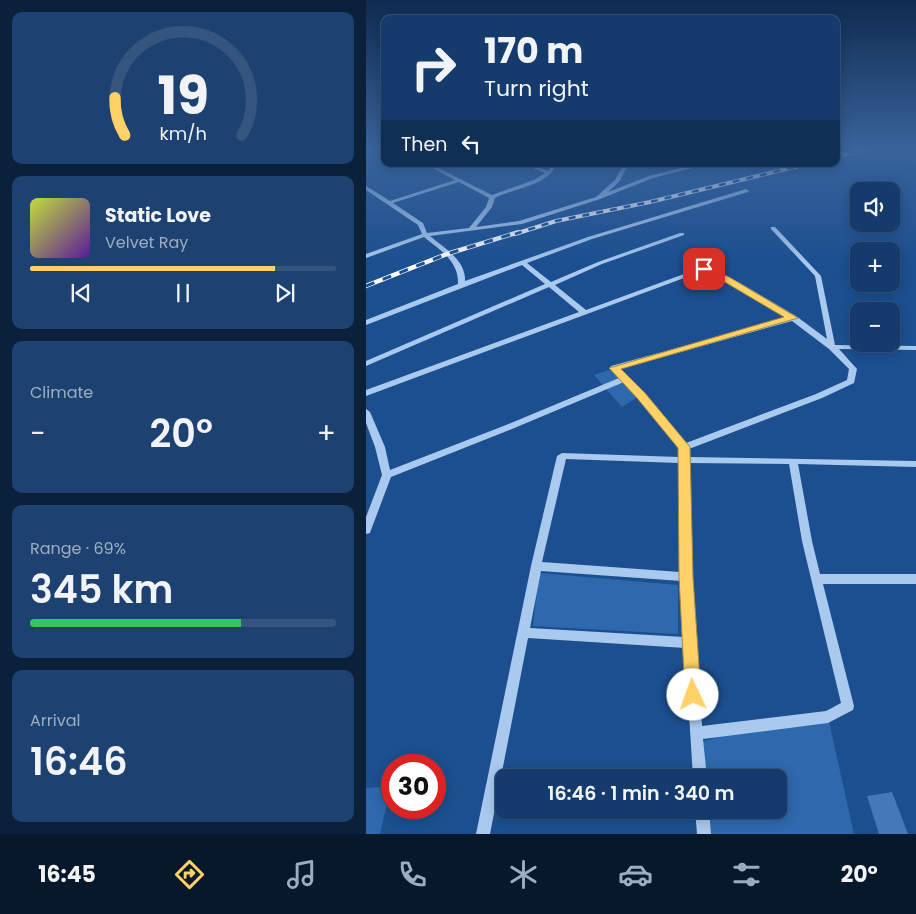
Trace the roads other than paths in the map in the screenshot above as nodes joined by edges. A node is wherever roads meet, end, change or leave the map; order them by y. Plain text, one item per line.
1 (366, 188) edge
2 (436, 188) edge
3 (473, 188) edge
4 (511, 188) edge
5 (609, 188) edge
6 (622, 188) edge
7 (746, 191) dead end
8 (492, 197) junction
9 (598, 198) junction
10 (389, 203) junction
11 (773, 228) dead end
12 (471, 230) junction
13 (682, 234) dead end
14 (425, 235) junction
15 (366, 256) edge
16 (523, 262) junction
17 (550, 284) junction
18 (461, 285) junction
19 (584, 312) junction
20 (793, 318) junction
21 (366, 324) edge
22 (832, 347) junction
23 (916, 348) edge
24 (366, 364) edge
25 (624, 379) junction
26 (366, 393) edge
27 (366, 412) edge
28 (684, 447) junction
29 (684, 460) junction
30 (794, 461) junction
31 (914, 466) edge
32 (387, 475) junction
33 (366, 530) edge
34 (536, 566) junction
35 (686, 577) junction
36 (816, 579) junction
37 (916, 579) edge
38 (522, 634) junction
39 (690, 643) junction
40 (696, 733) junction
41 (699, 769) edge
42 (703, 819) edge
43 (483, 834) edge
44 (704, 834) edge

1 - 10 street
2 - 10 street
3 - 8 street
4 - 8 street
5 - 9 street
6 - 9 street
7 - 16 street
8 - 12 street
9 - 12 street
10 - 14 street
11 - 22 street
12 - 14 street
13 - 17 street
14 - 15 street
14 - 18 street
16 - 17 street
16 - 18 street
17 - 19 street
17 - 24 street
18 - 21 street
19 - 20 street
19 - 26 street
20 - 22 street
20 - 25 street
22 - 23 street
22 - 28 street
25 - 28 street
25 - 32 street
27 - 32 street
28 - 29 street
29 - 30 street
29 - 34 street
29 - 35 street
30 - 31 street
30 - 36 street
32 - 33 street
34 - 35 street
34 - 38 street
35 - 39 street
36 - 37 street
36 - 40 street
38 - 39 street
38 - 43 street
39 - 40 street
40 - 41 street
42 - 44 street

